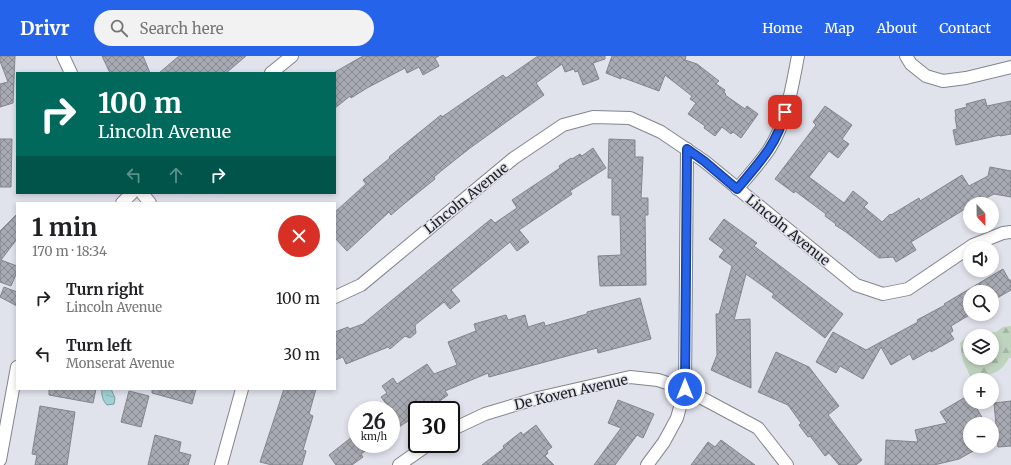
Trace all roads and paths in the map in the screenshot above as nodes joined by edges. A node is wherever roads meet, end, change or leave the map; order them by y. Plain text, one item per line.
1 (63, 56) edge
2 (292, 56) edge
3 (798, 56) edge
4 (906, 56) edge
5 (1011, 67) edge
6 (71, 72) edge
7 (272, 72) edge
8 (687, 149) junction
9 (737, 189) junction
10 (131, 194) edge
11 (143, 194) edge
12 (123, 202) edge
13 (149, 202) edge
14 (1011, 232) edge
15 (336, 297) edge
16 (16, 372) edge
17 (685, 389) junction
18 (242, 390) edge
19 (460, 426) edge
20 (416, 453) edge
21 (0, 460) edge
22 (221, 465) edge
23 (399, 465) edge
24 (647, 465) edge
25 (787, 465) edge

1 - 6 street
2 - 7 street
3 - 9 street
4 - 5 street
8 - 9 street, Lincoln Avenue
8 - 15 street, Lincoln Avenue
8 - 17 street
9 - 14 street, Lincoln Avenue
10 - 12 street
11 - 13 street
16 - 21 street
17 - 19 street, De Koven Avenue
17 - 24 street
17 - 25 street, De Koven Avenue
18 - 22 street
20 - 23 street

